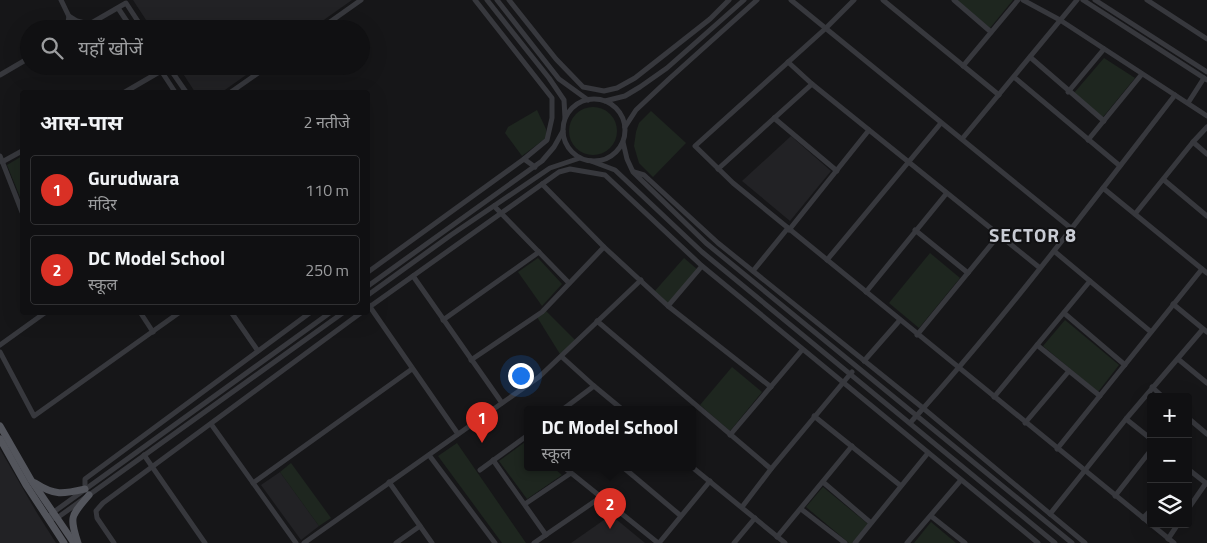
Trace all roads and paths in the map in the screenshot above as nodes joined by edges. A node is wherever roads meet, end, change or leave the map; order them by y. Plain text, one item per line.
1 (61, 0) edge
2 (361, 0) edge
3 (475, 0) edge
4 (488, 0) edge
5 (497, 0) edge
6 (509, 0) edge
7 (729, 0) edge
8 (744, 0) edge
9 (757, 0) edge
10 (791, 0) edge
11 (854, 0) edge
12 (883, 0) edge
13 (894, 0) edge
14 (954, 0) edge
15 (1018, 0) edge
16 (1023, 0) edge
17 (1077, 0) edge
18 (1083, 0) edge
19 (1095, 0) edge
20 (1147, 0) edge
21 (889, 6) junction
22 (118, 8) junction
23 (69, 16) junction
24 (68, 20) edge
25 (71, 20) edge
26 (75, 20) edge
27 (96, 20) edge
28 (126, 20) edge
29 (137, 20) edge
30 (333, 20) edge
31 (1060, 20) junction
32 (826, 28) junction
33 (991, 32) junction
34 (1207, 39) edge
35 (541, 40) junction
36 (533, 46) junction
37 (1104, 49) junction
38 (1030, 57) junction
39 (788, 62) junction
40 (20, 63) edge
41 (964, 66) junction
42 (1142, 74) junction
43 (0, 75) edge
44 (150, 75) edge
45 (163, 75) edge
46 (174, 75) edge
47 (255, 75) edge
48 (1014, 77) junction
49 (1206, 77) edge
50 (812, 84) junction
51 (128, 90) edge
52 (174, 90) edge
53 (185, 90) edge
54 (234, 90) edge
55 (1068, 92) junction
56 (998, 95) junction
57 (1176, 95) junction
58 (588, 100) junction
59 (605, 101) junction
60 (1188, 103) junction
61 (1207, 116) edge
62 (774, 118) junction
63 (565, 119) junction
64 (1104, 121) junction
65 (941, 122) junction
66 (625, 127) junction
67 (1207, 127) edge
68 (869, 130) junction
69 (563, 131) junction
70 (962, 139) junction
71 (1088, 140) junction
72 (623, 142) junction
73 (1193, 142) junction
74 (20, 152) edge
75 (1207, 154) edge
76 (0, 156) edge
77 (580, 158) junction
78 (524, 160) junction
79 (591, 161) junction
80 (2, 162) junction
81 (908, 162) junction
82 (534, 166) junction
83 (1120, 166) junction
84 (718, 169) junction
85 (837, 171) junction
86 (633, 172) junction
87 (1164, 180) junction
88 (542, 184) junction
89 (634, 188) junction
90 (1104, 188) junction
91 (946, 194) junction
92 (631, 200) junction
93 (465, 202) junction
94 (494, 206) junction
95 (20, 207) edge
96 (472, 212) junction
97 (501, 213) junction
98 (1135, 214) junction
99 (1207, 216) edge
100 (789, 229) junction
101 (1072, 229) junction
102 (916, 230) junction
103 (999, 235) junction
104 (604, 247) junction
105 (1054, 251) junction
106 (538, 252) junction
107 (827, 260) junction
108 (702, 266) junction
109 (1040, 268) junction
110 (1202, 269) junction
111 (370, 271) edge
112 (753, 271) junction
113 (968, 273) junction
114 (1207, 273) edge
115 (413, 276) junction
116 (641, 280) junction
117 (1090, 281) junction
118 (569, 284) junction
119 (370, 285) edge
120 (866, 292) junction
121 (370, 295) edge
122 (1173, 304) junction
123 (370, 305) edge
124 (668, 306) junction
125 (370, 309) edge
126 (1064, 313) junction
127 (42, 315) edge
128 (142, 315) edge
129 (176, 315) edge
130 (233, 315) edge
131 (307, 315) edge
132 (324, 315) edge
133 (328, 315) edge
134 (337, 315) edge
135 (358, 315) edge
136 (443, 320) junction
137 (900, 320) junction
138 (597, 321) junction
139 (331, 322) junction
140 (1205, 330) edge
141 (153, 332) junction
142 (1151, 332) junction
143 (917, 335) junction
144 (0, 345) edge
145 (1037, 345) junction
146 (802, 350) junction
147 (258, 351) junction
148 (0, 352) edge
149 (824, 352) junction
150 (562, 357) junction
151 (813, 358) junction
152 (1178, 359) junction
153 (471, 360) junction
154 (864, 361) junction
155 (1125, 365) junction
156 (856, 367) junction
157 (412, 369) junction
158 (958, 369) junction
159 (1068, 371) junction
160 (850, 373) junction
161 (842, 382) junction
162 (1207, 383) edge
163 (594, 386) junction
164 (771, 387) junction
165 (1152, 387) junction
166 (1159, 393) edge
167 (1100, 396) junction
168 (994, 397) junction
169 (502, 403) junction
170 (567, 406) edge
171 (618, 406) edge
172 (923, 408) junction
173 (814, 416) junction
174 (916, 416) junction
175 (1126, 418) junction
176 (1192, 421) edge
177 (910, 423) junction
178 (1025, 423) junction
179 (211, 424) junction
180 (0, 426) edge
181 (458, 434) junction
182 (1207, 434) edge
183 (730, 435) junction
184 (524, 438) edge
185 (1150, 438) edge
186 (0, 440) edge
187 (852, 446) junction
188 (1057, 449) junction
189 (928, 453) junction
190 (430, 454) junction
191 (1147, 455) edge
192 (144, 456) junction
193 (493, 460) junction
194 (152, 467) junction
195 (770, 469) junction
196 (480, 470) dead end
197 (696, 470) edge
198 (569, 471) edge
199 (628, 471) edge
200 (1086, 472) junction
201 (1192, 472) edge
202 (571, 473) junction
203 (31, 480) junction
204 (961, 480) junction
205 (710, 481) junction
206 (389, 482) junction
207 (823, 482) junction
208 (253, 483) junction
209 (1206, 484) edge
210 (901, 486) junction
211 (87, 492) junction
212 (1115, 496) junction
213 (601, 497) junction
214 (1192, 503) edge
215 (525, 504) junction
216 (742, 507) junction
217 (801, 509) junction
218 (1050, 514) junction
219 (1147, 514) edge
220 (55, 515) junction
221 (681, 516) junction
222 (931, 516) junction
223 (754, 518) junction
224 (1143, 518) junction
225 (48, 519) junction
226 (871, 523) junction
227 (420, 526) junction
228 (1175, 528) edge
229 (546, 535) junction
230 (777, 537) junction
231 (1168, 539) junction
232 (64, 543) edge
233 (74, 543) edge
234 (78, 543) edge
235 (114, 543) edge
236 (205, 543) edge
237 (296, 543) edge
238 (304, 543) edge
239 (396, 543) edge
240 (432, 543) edge
241 (495, 543) edge
242 (534, 543) edge
243 (658, 543) edge
244 (734, 543) edge
245 (785, 543) edge
246 (845, 543) edge
247 (855, 543) edge
248 (908, 543) edge
249 (965, 543) edge
250 (1038, 543) edge
251 (1055, 543) edge
252 (1072, 543) edge
253 (1085, 543) edge
254 (1174, 543) edge

1 - 23 street
2 - 30 street
3 - 78 street
4 - 63 street
5 - 36 street
6 - 35 street
7 - 35 street
8 - 59 street
9 - 66 street
10 - 32 street
11 - 32 street
12 - 21 street
13 - 21 street
14 - 33 street
15 - 33 street
16 - 31 street
17 - 31 street
18 - 49 street
19 - 49 street
20 - 34 street
21 - 41 street
22 - 27 street
22 - 28 street
22 - 29 street
23 - 24 street
23 - 25 street
23 - 26 street
31 - 37 street
31 - 38 street
32 - 39 street
32 - 65 street
33 - 41 street
35 - 36 street
36 - 58 street
37 - 42 street
37 - 55 street
38 - 48 street
38 - 55 street
39 - 50 street
39 - 84 street
40 - 43 street
41 - 56 street
42 - 57 street
42 - 64 street
44 - 51 street
45 - 52 street
46 - 53 street
47 - 54 street
48 - 56 street
48 - 71 street
49 - 60 street
50 - 62 street
50 - 68 street
55 - 64 street
56 - 70 street
57 - 60 street
57 - 83 street
58 - 59 street
58 - 63 street
59 - 66 street
60 - 61 street
62 - 84 street
62 - 85 street
63 - 69 street
64 - 71 street
65 - 70 street
65 - 81 street
66 - 72 street
67 - 73 street
68 - 81 street
68 - 85 street
69 - 77 street
69 - 82 street
70 - 101 street
71 - 83 street
72 - 79 street
72 - 86 street
73 - 75 street
73 - 87 street
74 - 80 street
76 - 80 street
77 - 79 street
77 - 94 street
78 - 82 street
78 - 93 street
79 - 89 street
80 - 95 street
81 - 91 street
81 - 107 street
82 - 96 street
83 - 90 street
84 - 100 street
85 - 100 street
86 - 112 street
86 - 156 street
87 - 98 street
87 - 99 street
88 - 92 street
88 - 97 street
88 - 104 street
89 - 92 street
89 - 149 street
90 - 98 street
90 - 101 street
91 - 102 street
91 - 103 street
92 - 108 street
93 - 96 street
93 - 111 street
94 - 97 street
94 - 121 street
96 - 119 street
97 - 106 street
97 - 115 street
98 - 110 street
100 - 107 street
100 - 112 street
101 - 105 street
102 - 113 street
102 - 120 street
103 - 109 street
103 - 113 street
104 - 116 street
104 - 118 street
105 - 109 street
105 - 117 street
106 - 118 street
106 - 136 street
107 - 120 street
108 - 124 street
108 - 146 street
109 - 158 street
110 - 114 street
110 - 122 street
112 - 154 street
113 - 143 street
115 - 123 street
115 - 136 street
116 - 124 street
116 - 138 street
117 - 126 street
117 - 142 street
118 - 153 street
120 - 137 street
122 - 140 street
122 - 142 street
124 - 164 street
125 - 157 street
126 - 145 street
126 - 155 street
127 - 144 street
128 - 141 street
129 - 141 street
130 - 147 street
131 - 147 street
132 - 211 street
133 - 139 street
134 - 139 street
135 - 179 street
136 - 153 street
137 - 143 street
137 - 154 street
138 - 150 street
138 - 183 street
139 - 192 street
140 - 152 street
141 - 148 street
142 - 155 street
143 - 158 street
145 - 159 street
145 - 168 street
146 - 151 street
146 - 164 street
147 - 211 street
149 - 151 street
149 - 160 street
150 - 163 street
150 - 169 street
151 - 161 street
152 - 162 street
152 - 165 street
153 - 169 street
154 - 172 street
155 - 167 street
156 - 160 street
156 - 174 street
157 - 181 street
157 - 208 street
158 - 168 street
158 - 172 street
159 - 167 street
159 - 178 street
160 - 161 street
160 - 177 street
161 - 173 street
161 - 189 street
163 - 170 street
163 - 171 street
164 - 183 street
165 - 166 street
165 - 175 street
167 - 188 street
168 - 178 street
169 - 181 street
172 - 174 street
172 - 218 street
173 - 187 street
173 - 195 street
174 - 177 street
174 - 252 street
175 - 185 street
175 - 200 street
176 - 182 street
177 - 251 street
178 - 188 street
179 - 194 street
179 - 208 street
180 - 203 main road
181 - 190 street
183 - 195 street
184 - 193 street
186 - 225 main road
187 - 207 street
187 - 210 street
188 - 200 street
189 - 204 street
189 - 210 street
190 - 206 street
190 - 241 street
191 - 212 street
192 - 194 street
192 - 211 street
193 - 196 street
193 - 215 street
194 - 235 street
194 - 236 street
195 - 216 street
197 - 205 street
198 - 202 street
199 - 221 street
200 - 212 street
200 - 218 street
201 - 209 street
202 - 213 street
202 - 215 street
203 - 211 main road
203 - 220 main road
204 - 222 street
204 - 250 street
205 - 216 street
205 - 221 street
206 - 227 street
206 - 238 street
207 - 217 street
207 - 226 street
208 - 237 street
209 - 214 street
210 - 226 street
211 - 220 street
211 - 234 main road
212 - 224 street
213 - 229 street
213 - 243 street
215 - 229 street
216 - 223 street
217 - 230 street
217 - 246 street
218 - 253 street
219 - 224 street
220 - 225 street
220 - 233 main road
221 - 243 street
222 - 248 street
222 - 249 street
223 - 230 street
223 - 244 street
224 - 231 street
225 - 232 main road
226 - 247 street
227 - 239 street
227 - 240 street
228 - 231 street
229 - 242 street
230 - 245 street
231 - 254 street

